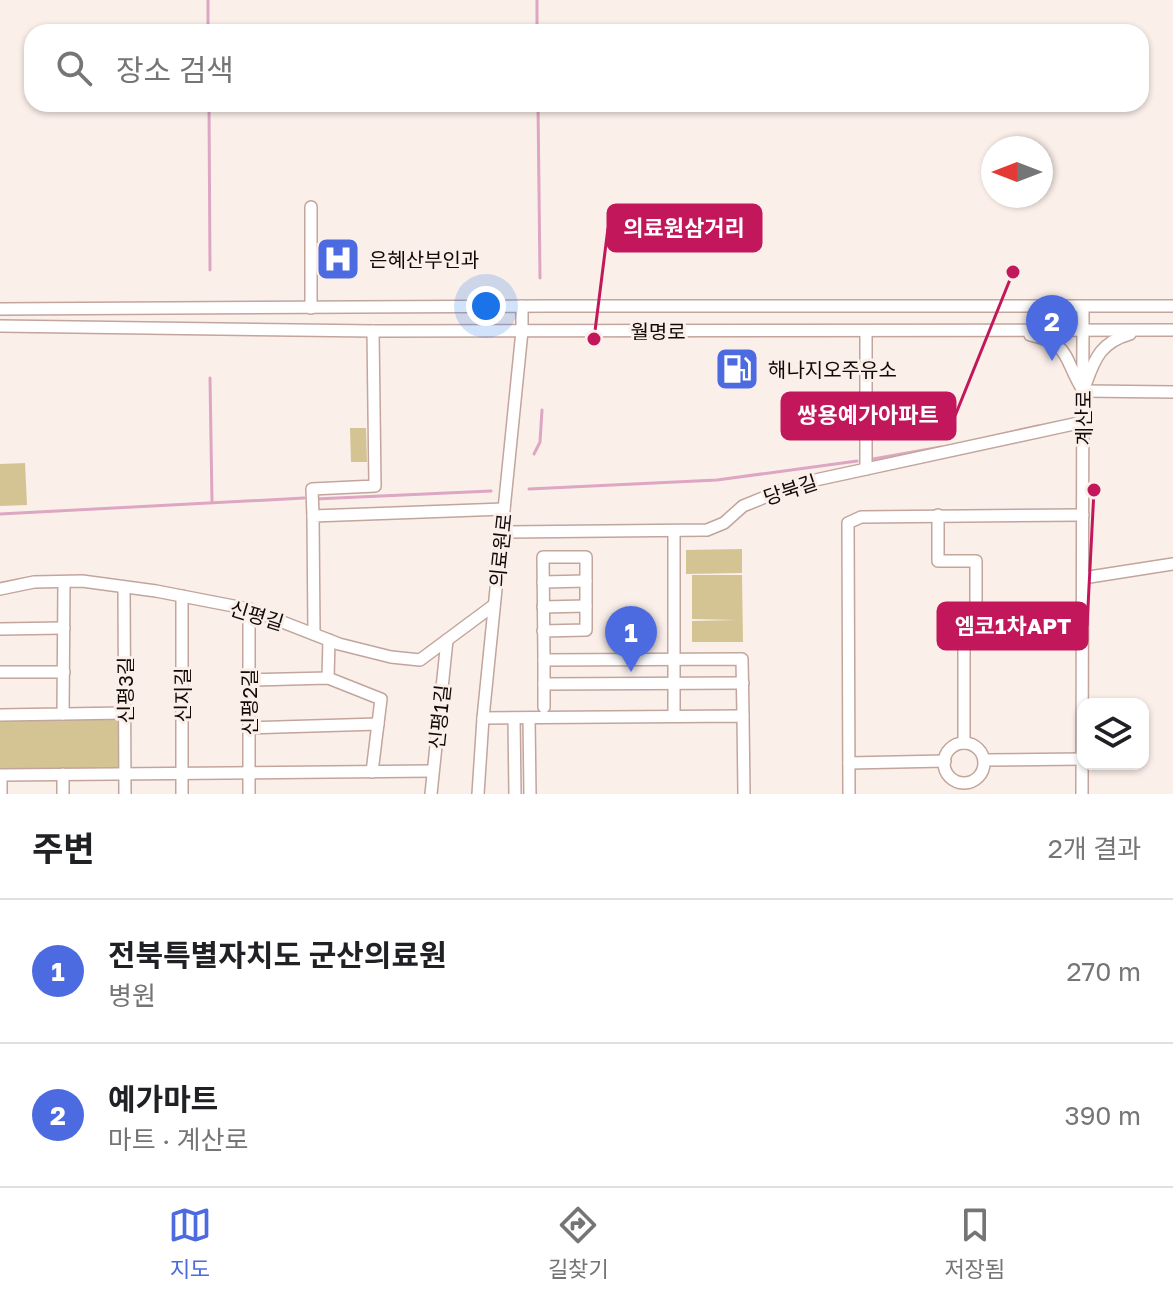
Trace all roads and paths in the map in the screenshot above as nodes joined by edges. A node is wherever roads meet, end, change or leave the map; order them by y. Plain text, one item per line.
1 (311, 207) dead end
2 (522, 306) junction
3 (1173, 306) edge
4 (1083, 307) junction
5 (311, 308) junction
6 (0, 309) edge
7 (0, 326) edge
8 (1005, 330) junction
9 (1083, 330) junction
10 (1134, 330) junction
11 (1173, 330) edge
12 (373, 331) junction
13 (522, 331) junction
14 (866, 331) junction
15 (1083, 391) junction
16 (1173, 392) edge
17 (1083, 422) junction
18 (866, 469) junction
19 (504, 509) junction
20 (938, 515) junction
21 (1083, 515) junction
22 (313, 516) junction
23 (707, 530) junction
24 (731, 530) dead end
25 (674, 531) junction
26 (502, 532) junction
27 (1173, 564) edge
28 (1083, 578) junction
29 (586, 581) junction
30 (64, 582) junction
31 (543, 582) junction
32 (124, 587) junction
33 (0, 589) edge
34 (182, 596) junction
35 (494, 605) junction
36 (586, 606) junction
37 (543, 607) junction
38 (249, 609) junction
39 (950, 626) dead end
40 (64, 628) junction
41 (0, 629) edge
42 (543, 631) junction
43 (314, 634) junction
44 (329, 640) junction
45 (447, 640) junction
46 (964, 641) junction
47 (674, 659) junction
48 (544, 660) junction
49 (0, 672) edge
50 (64, 672) junction
51 (328, 678) junction
52 (249, 680) junction
53 (674, 683) junction
54 (743, 683) junction
55 (544, 684) junction
56 (1082, 698) edge
57 (544, 707) dead end
58 (125, 713) junction
59 (63, 714) junction
60 (0, 715) edge
61 (674, 716) junction
62 (743, 716) junction
63 (483, 718) junction
64 (514, 718) junction
65 (529, 718) junction
66 (378, 724) junction
67 (249, 728) junction
68 (964, 743) junction
69 (1077, 759) edge
70 (984, 760) junction
71 (945, 761) junction
72 (849, 763) junction
73 (1082, 770) edge
74 (433, 771) junction
75 (249, 772) junction
76 (372, 772) junction
77 (182, 773) junction
78 (63, 774) junction
79 (125, 774) junction
80 (965, 788) edge
81 (1, 794) edge
82 (63, 794) edge
83 (125, 794) edge
84 (182, 794) edge
85 (249, 794) edge
86 (431, 794) edge
87 (478, 794) edge
88 (515, 794) edge
89 (530, 794) edge
90 (744, 794) edge
91 (849, 794) edge
92 (1082, 794) edge

1 - 5 street
2 - 4 street, 월명로
2 - 5 street, 월명로
2 - 13 street, 의료원로
3 - 4 street, 월명로
4 - 9 street, 계산로
5 - 6 street, 월명로
7 - 12 street, 월명로
8 - 9 street, 월명로
8 - 14 street, 월명로
8 - 15 street
9 - 10 street, 월명로
9 - 15 street, 계산로
10 - 11 street, 월명로
10 - 15 street
12 - 13 street, 월명로
12 - 22 street
13 - 14 street, 월명로
13 - 19 street, 의료원로
14 - 18 street
15 - 16 street
15 - 17 street, 계산로
17 - 18 street, 당북길
17 - 21 street, 계산로
18 - 23 street, 당북길
19 - 22 street
19 - 26 street, 의료원로
20 - 21 street
20 - 46 street
20 - 72 street
21 - 28 street, 계산로
22 - 43 street
23 - 24 street
23 - 25 street
25 - 26 street
25 - 47 street
26 - 35 street, 의료원로
27 - 28 street
28 - 56 street, 계산로
29 - 31 street
29 - 31 street
29 - 36 street
30 - 32 street, 신평길
30 - 33 street, 신평길
30 - 40 street
31 - 37 street
32 - 34 street, 신평길
32 - 58 street, 신평3길
34 - 38 street, 신평길
34 - 77 street, 신지길
35 - 45 street, 신평길
35 - 63 street, 의료원로
36 - 37 street
36 - 42 street
37 - 42 street
38 - 43 street, 신평길
38 - 52 street, 신평2길
39 - 46 street
40 - 41 street
40 - 50 street
42 - 48 street
43 - 44 street, 신평길
44 - 45 street, 신평길
44 - 51 street
45 - 74 street, 신평1길
46 - 68 street
47 - 48 street
47 - 53 street
47 - 54 street
48 - 55 street
49 - 50 street
50 - 59 street
51 - 52 street
51 - 66 street
52 - 67 street, 신평2길
53 - 54 street
53 - 55 street
53 - 61 street
54 - 62 street
55 - 57 street
58 - 59 street
58 - 79 street, 신평3길
59 - 60 street
61 - 62 street
61 - 65 street
62 - 90 street
63 - 64 street
63 - 87 street, 의료원로
64 - 65 street
64 - 88 street
65 - 89 street
66 - 67 street
66 - 76 street
67 - 75 street, 신평2길
68 - 70 street
68 - 71 street
69 - 70 street
70 - 80 street
71 - 72 street
71 - 80 street
72 - 91 street
73 - 92 street, 계산로
74 - 76 street
74 - 86 street, 신평1길
75 - 76 street
75 - 77 street
75 - 85 street, 신평2길
77 - 79 street
77 - 84 street, 신지길
78 - 79 street
78 - 81 street
78 - 82 street
79 - 83 street, 신평3길

